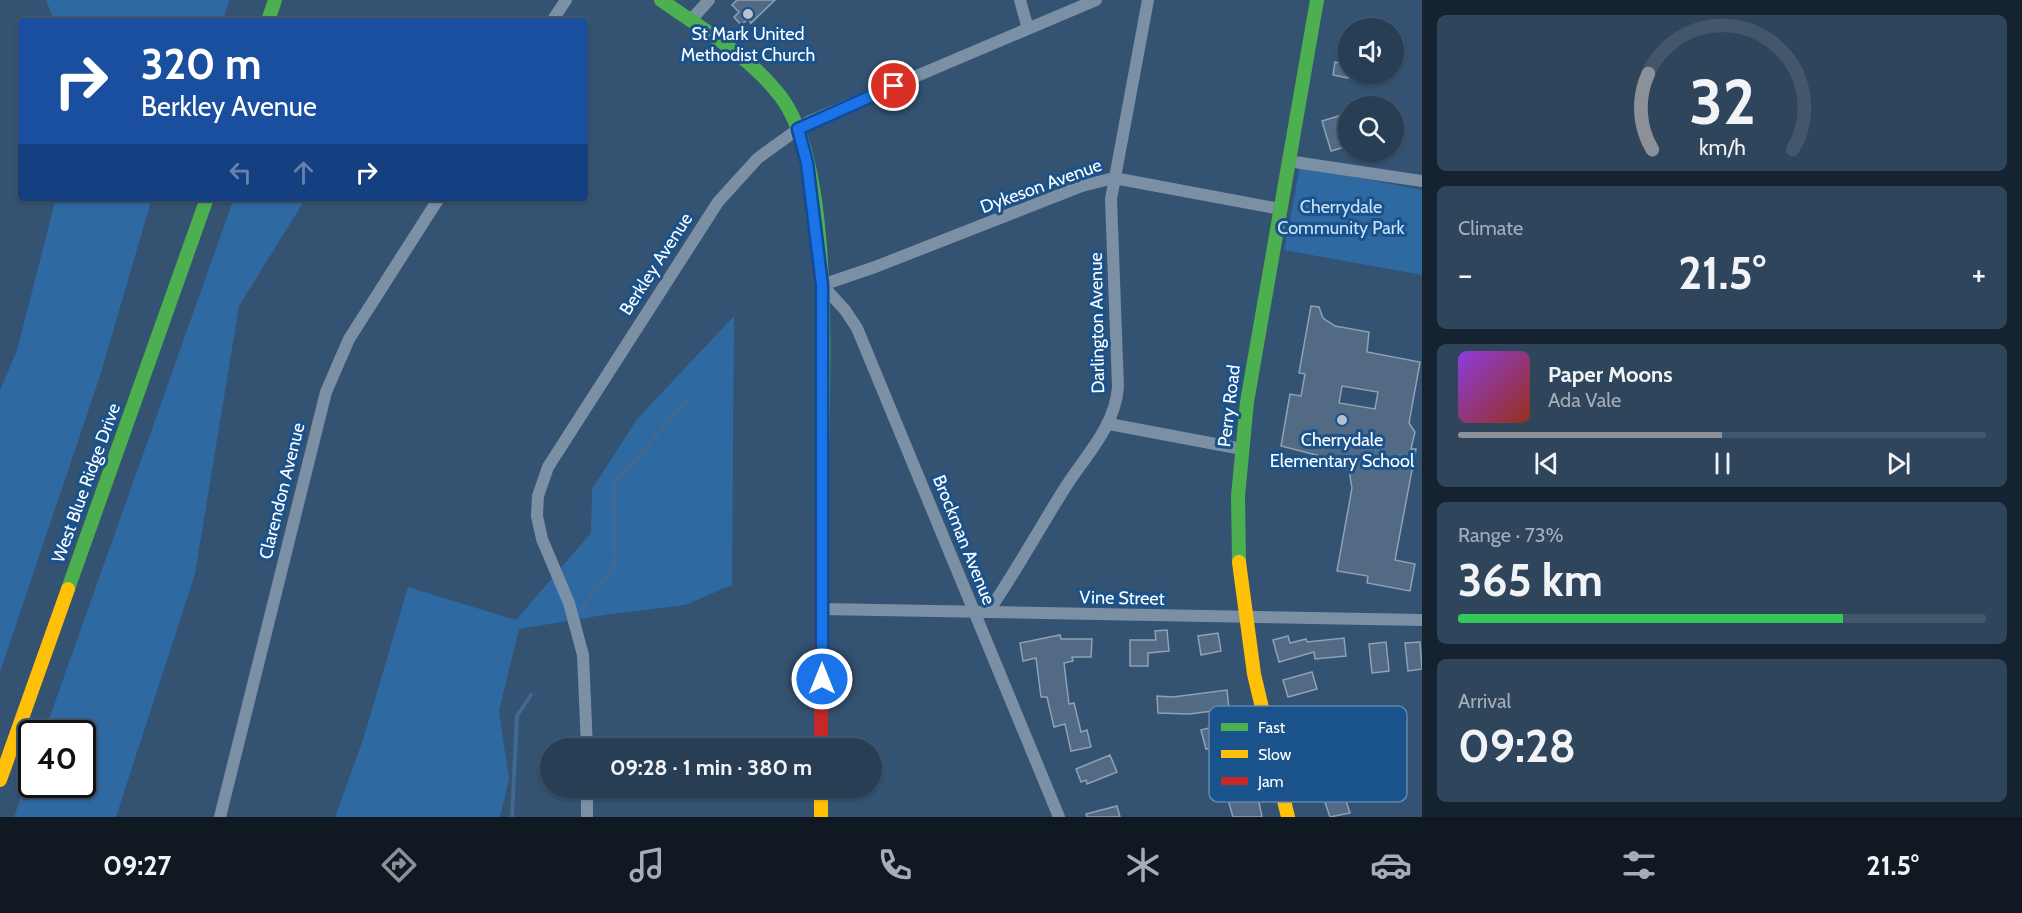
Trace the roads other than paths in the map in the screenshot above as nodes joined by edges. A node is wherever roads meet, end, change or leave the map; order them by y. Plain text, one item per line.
1 (275, 0) edge
2 (566, 0) edge
3 (661, 0) edge
4 (709, 0) edge
5 (1020, 0) edge
6 (1096, 0) edge
7 (1148, 0) edge
8 (1316, 0) edge
9 (269, 18) edge
10 (554, 18) edge
11 (690, 21) junction
12 (1028, 29) junction
13 (798, 129) junction
14 (1288, 161) junction
15 (1114, 178) junction
16 (1422, 181) edge
17 (206, 201) edge
18 (437, 201) edge
19 (1280, 209) junction
20 (822, 285) junction
21 (1109, 424) junction
22 (1242, 449) junction
23 (822, 609) junction
24 (974, 611) junction
25 (988, 612) junction
26 (1244, 618) junction
27 (1422, 620) edge
28 (1258, 706) edge
29 (587, 738) edge
30 (821, 738) edge
31 (0, 780) edge
32 (587, 798) edge
33 (821, 798) edge
34 (1284, 802) edge
35 (220, 817) edge
36 (587, 817) edge
37 (821, 817) edge
38 (1059, 817) edge
39 (1288, 817) edge

1 - 9 street
2 - 10 street
3 - 11 street
4 - 11 street
5 - 12 street
6 - 12 street, Berkley Avenue
7 - 15 street, Darlington Avenue
8 - 14 street, Perry Road
11 - 13 street
12 - 13 street, Berkley Avenue
13 - 20 street
13 - 29 street, Berkley Avenue
14 - 16 street
14 - 19 street, Perry Road
15 - 19 street, Dykeson Avenue
15 - 20 street, Dykeson Avenue
15 - 21 street, Darlington Avenue
17 - 31 street, West Blue Ridge Drive
18 - 35 street, Clarendon Avenue
19 - 22 street, Perry Road
20 - 23 street
20 - 24 street, Brockman Avenue
21 - 22 street
21 - 25 street, Darlington Avenue
22 - 26 street, Perry Road
23 - 24 street, Vine Street
23 - 30 street
24 - 25 street, Vine Street
24 - 38 street, Brockman Avenue
25 - 26 street, Vine Street
26 - 27 street, Vine Street
26 - 28 street, Perry Road
32 - 36 street
33 - 37 street
34 - 39 street, Perry Road

